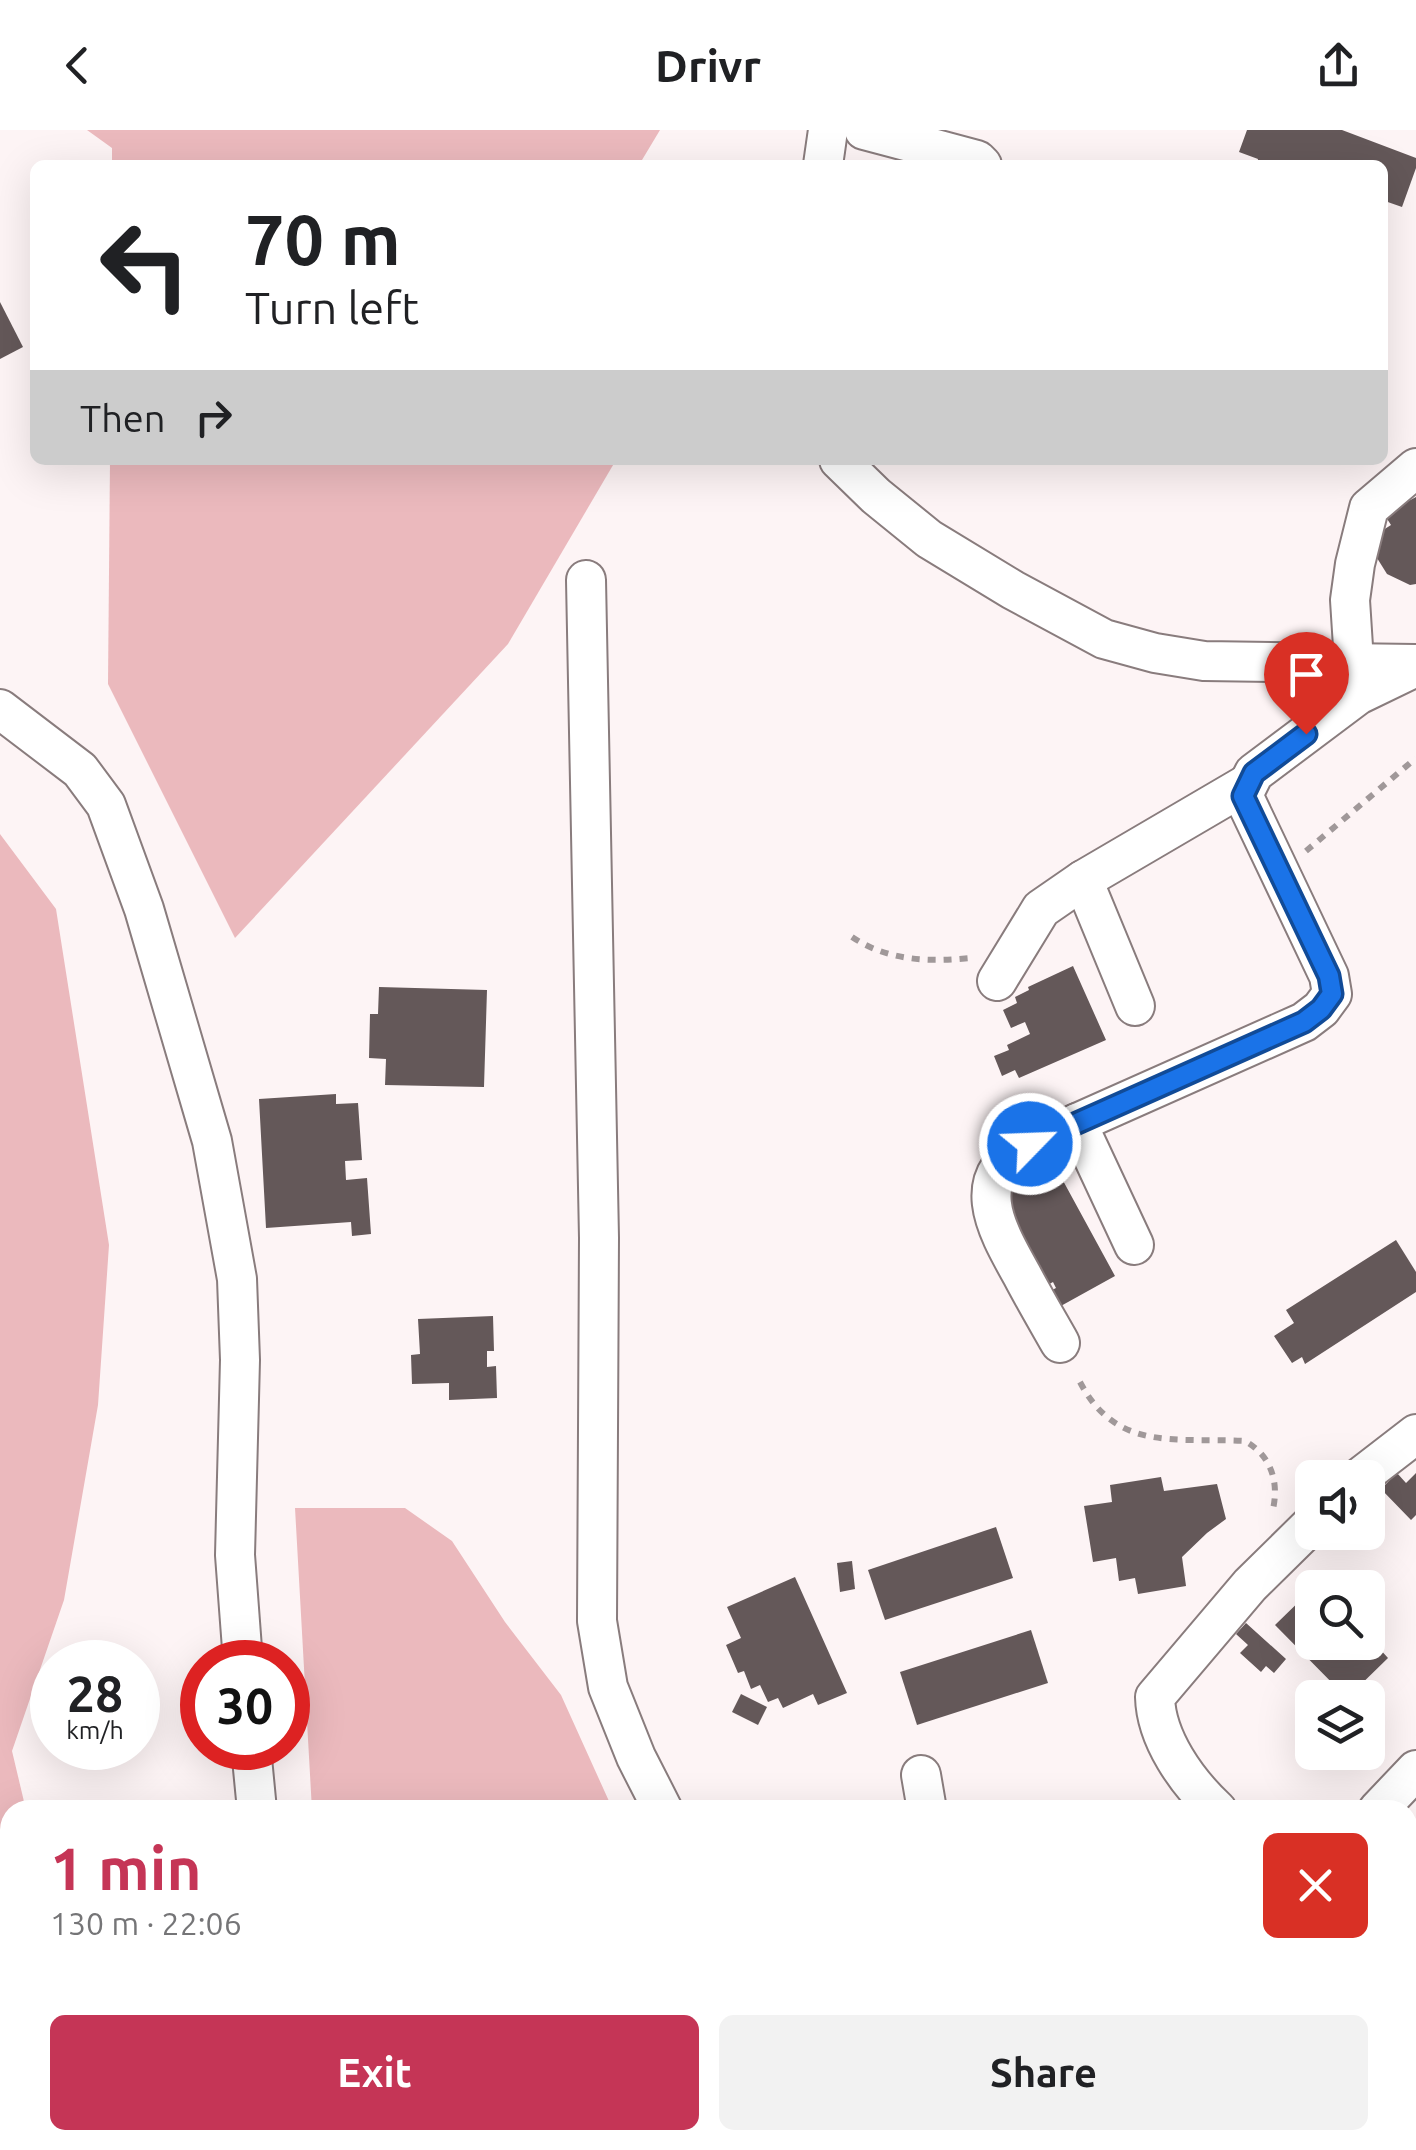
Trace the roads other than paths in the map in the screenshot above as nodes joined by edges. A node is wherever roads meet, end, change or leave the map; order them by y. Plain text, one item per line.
1 (828, 130) edge
2 (864, 130) edge
3 (824, 160) edge
4 (976, 160) edge
5 (844, 465) edge
6 (1416, 468) edge
7 (586, 580) dead end
8 (1354, 662) junction
9 (1416, 665) edge
10 (0, 710) edge
11 (1247, 784) junction
12 (1082, 880) junction
13 (1004, 968) road end
14 (1135, 1006) dead end
15 (1077, 1124) junction
16 (1134, 1245) dead end
17 (1060, 1343) dead end
18 (1416, 1434) edge
19 (1383, 1460) edge
20 (1295, 1541) edge
21 (241, 1640) edge
22 (253, 1770) edge
23 (1416, 1770) edge
24 (256, 1800) edge
25 (658, 1800) edge
26 (1207, 1800) edge
27 (1388, 1800) edge

1 - 3 street
2 - 4 street
5 - 8 street
6 - 8 street
7 - 25 street
8 - 9 street
9 - 11 street
10 - 21 street
11 - 12 street
11 - 15 street
12 - 13 street
12 - 14 street
15 - 16 street
15 - 17 street
18 - 19 street
20 - 26 street
22 - 24 street
23 - 27 street

